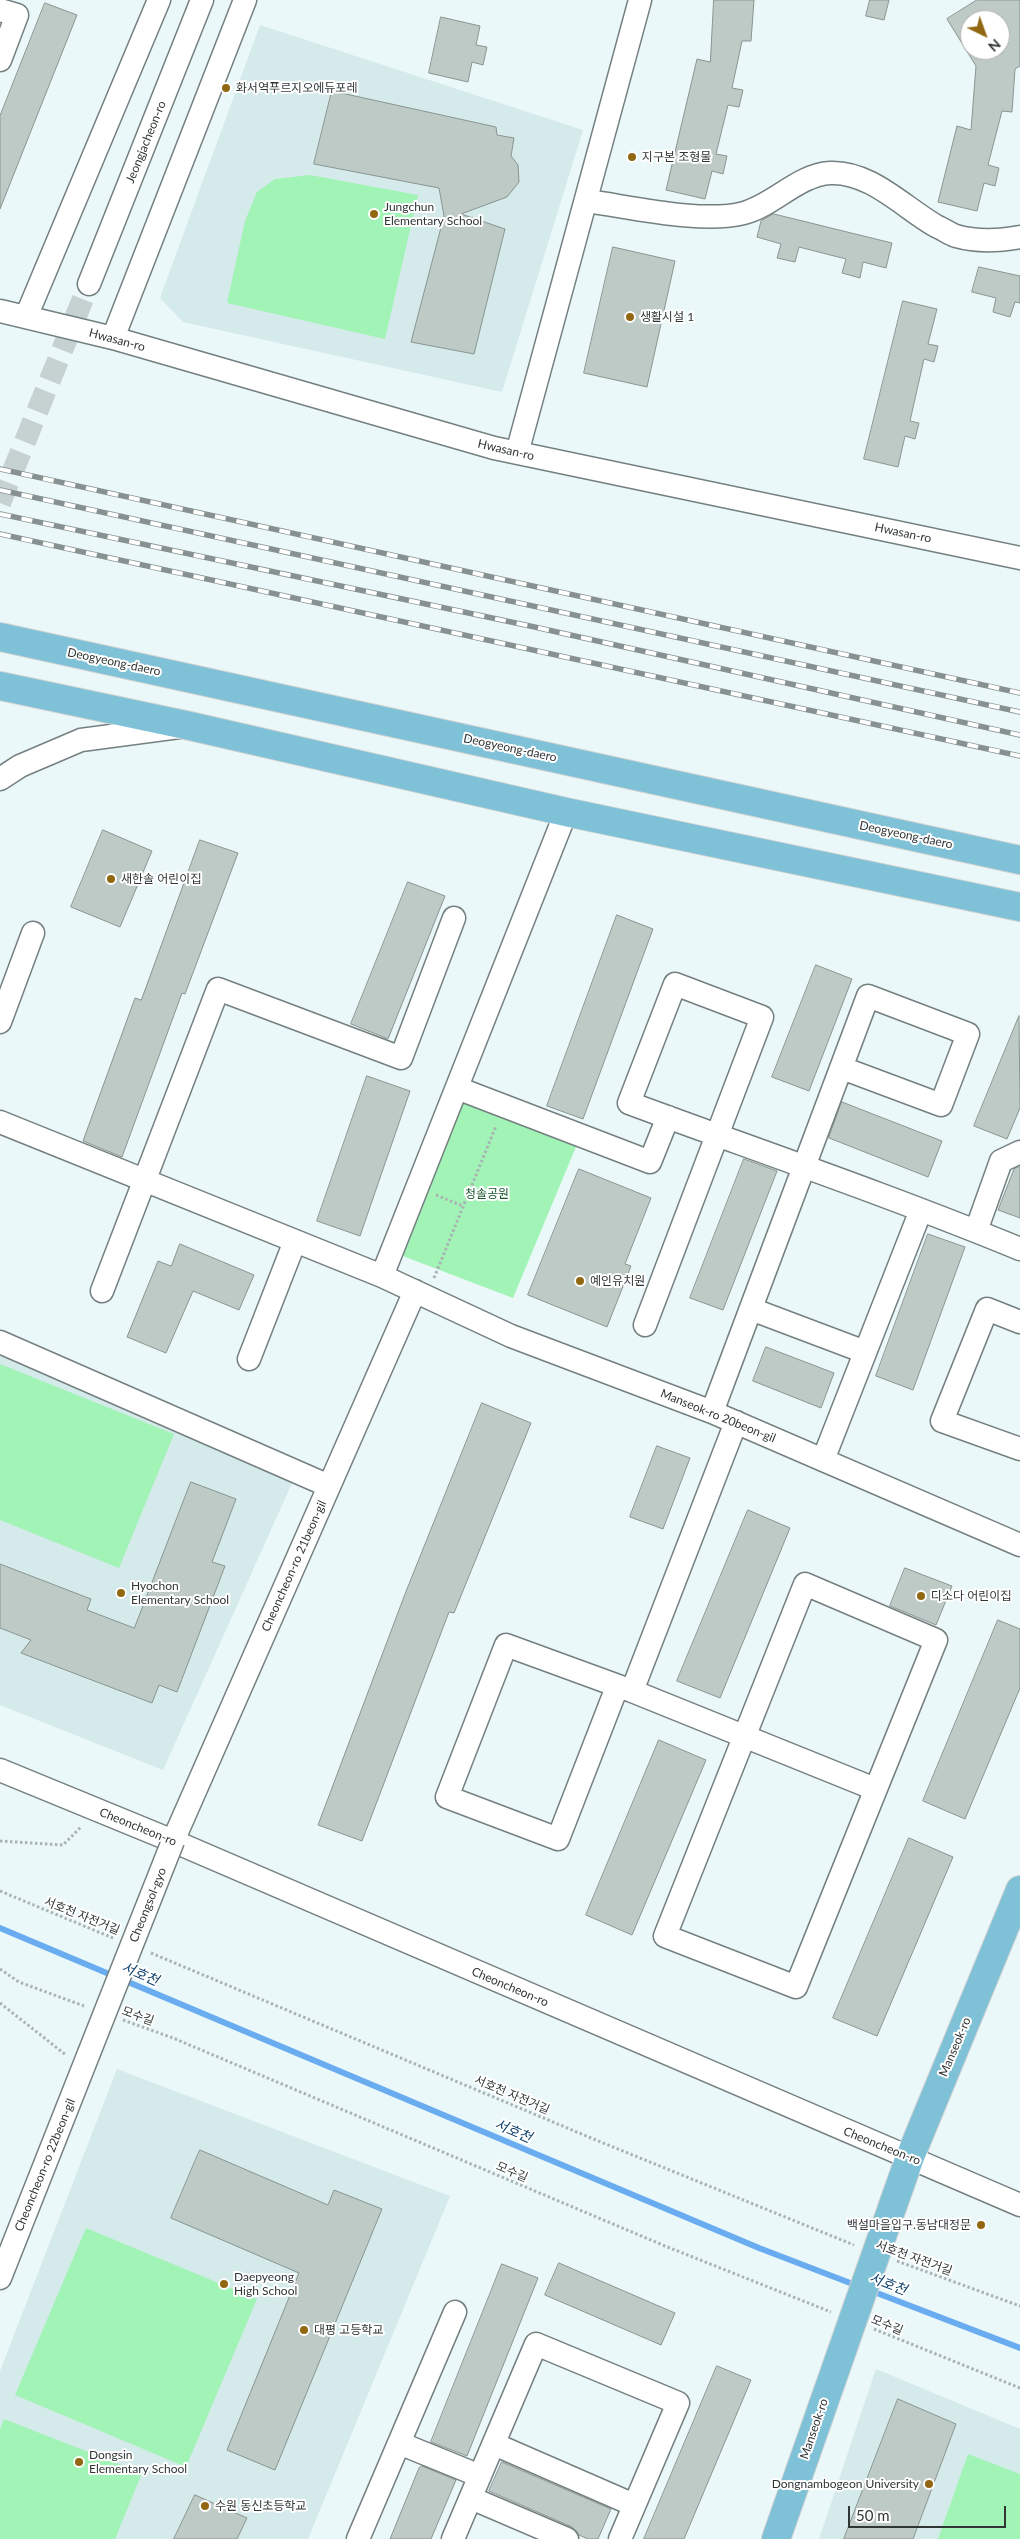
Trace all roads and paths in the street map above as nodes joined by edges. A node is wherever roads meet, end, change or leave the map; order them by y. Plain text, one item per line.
1 (158, 0) edge
2 (202, 0) edge
3 (245, 0) edge
4 (640, 0) edge
5 (0, 10) edge
6 (0, 60) edge
7 (587, 201) junction
8 (1020, 237) edge
9 (89, 284) tunnel mouth
10 (0, 311) edge
11 (26, 317) junction
12 (113, 338) junction
13 (517, 453) junction
14 (1020, 558) edge
15 (0, 637) edge
16 (0, 686) edge
17 (190, 726) junction
18 (0, 778) edge
19 (566, 812) junction
20 (1020, 860) edge
21 (1020, 908) edge
22 (454, 918) dead end
23 (33, 934) dead end
24 (0, 1022) edge
25 (842, 1068) junction
26 (458, 1088) junction
27 (504, 1106) junction
28 (668, 1117) junction
29 (0, 1122) edge
30 (716, 1135) junction
31 (1020, 1152) edge
32 (804, 1166) junction
33 (145, 1182) junction
34 (418, 1187) junction
35 (463, 1206) junction
36 (921, 1210) junction
37 (976, 1231) junction
38 (295, 1241) junction
39 (1020, 1249) edge
40 (382, 1276) junction
41 (102, 1291) dead end
42 (420, 1294) junction
43 (751, 1309) junction
44 (1020, 1322) edge
45 (645, 1325) dead end
46 (0, 1342) edge
47 (865, 1352) junction
48 (249, 1359) dead end
49 (712, 1412) junction
50 (736, 1422) junction
51 (1020, 1449) edge
52 (822, 1460) junction
53 (328, 1486) junction
54 (1020, 1545) edge
55 (624, 1689) junction
56 (745, 1737) junction
57 (0, 1770) edge
58 (875, 1789) junction
59 (98, 1810) junction
60 (0, 1841) edge
61 (174, 1841) junction
62 (1020, 1890) edge
63 (0, 1891) edge
64 (118, 1940) dead end
65 (146, 1951) dead end
66 (0, 1969) edge
67 (0, 2003) edge
68 (92, 2008) dead end
69 (118, 2018) dead end
70 (86, 2061) junction
71 (910, 2157) junction
72 (1020, 2205) edge
73 (855, 2246) dead end
74 (892, 2259) dead end
75 (0, 2278) edge
76 (1020, 2306) edge
77 (455, 2312) dead end
78 (838, 2315) dead end
79 (865, 2326) dead end
80 (1020, 2388) edge
81 (399, 2443) junction
82 (494, 2444) junction
83 (480, 2476) junction
84 (471, 2498) junction
85 (634, 2505) junction
86 (358, 2539) edge
87 (453, 2539) edge
88 (567, 2539) edge
89 (620, 2539) edge
90 (776, 2539) edge

1 - 11 street
2 - 9 street, Jeongjacheon-ro
3 - 12 street
4 - 7 street
5 - 6 street
7 - 8 street
7 - 13 street
10 - 11 street, Hwasan-ro
11 - 12 street, Hwasan-ro
12 - 13 street, Hwasan-ro
13 - 14 street, Hwasan-ro
15 - 20 main road, Deogyeong-daero
16 - 17 main road
17 - 18 street
17 - 19 main road
19 - 21 main road
19 - 26 street
22 - 33 street
23 - 24 street
25 - 25 street
25 - 32 street
26 - 27 street
26 - 34 street
27 - 28 street
27 - 35 path
28 - 30 street
28 - 30 street
29 - 33 street, Manseok-ro 20beon-gil
30 - 32 street
30 - 45 street
31 - 37 street
32 - 36 street
32 - 43 street
33 - 38 street, Manseok-ro 20beon-gil
33 - 41 street
34 - 35 path
34 - 40 street
35 - 42 path
36 - 37 street
36 - 47 street
37 - 39 street
38 - 40 street, Manseok-ro 20beon-gil
38 - 48 street
40 - 42 street, Manseok-ro 20beon-gil
42 - 49 street, Manseok-ro 20beon-gil
42 - 53 street, Cheoncheon-ro 21beon-gil
43 - 47 street
43 - 49 street
44 - 51 street
46 - 53 street
47 - 52 street
49 - 50 street, Manseok-ro 20beon-gil
50 - 52 street, Manseok-ro 20beon-gil
50 - 55 street
52 - 54 street, Manseok-ro 20beon-gil
53 - 61 street, Cheoncheon-ro 21beon-gil
55 - 55 street
55 - 56 street
56 - 58 street
56 - 58 street
56 - 58 street
57 - 59 street, Cheoncheon-ro
59 - 60 path
59 - 61 street, Cheoncheon-ro
61 - 70 street, Cheongsol-gyo, bridge
61 - 71 street, Cheoncheon-ro
62 - 71 main road, Manseok-ro
63 - 64 path, 서호천 자전거길
65 - 73 path, 서호천 자전거길
66 - 68 path
67 - 70 path
69 - 78 path, 모수길
70 - 75 street, Cheoncheon-ro 22beon-gil
71 - 72 street, Cheoncheon-ro
71 - 90 main road, Manseok-ro, bridge
74 - 76 path, 서호천 자전거길
77 - 81 street
79 - 80 path, 모수길
81 - 83 street
81 - 86 street
82 - 83 street
82 - 85 street
82 - 85 street
83 - 84 street
84 - 87 street
84 - 88 street
85 - 89 street

